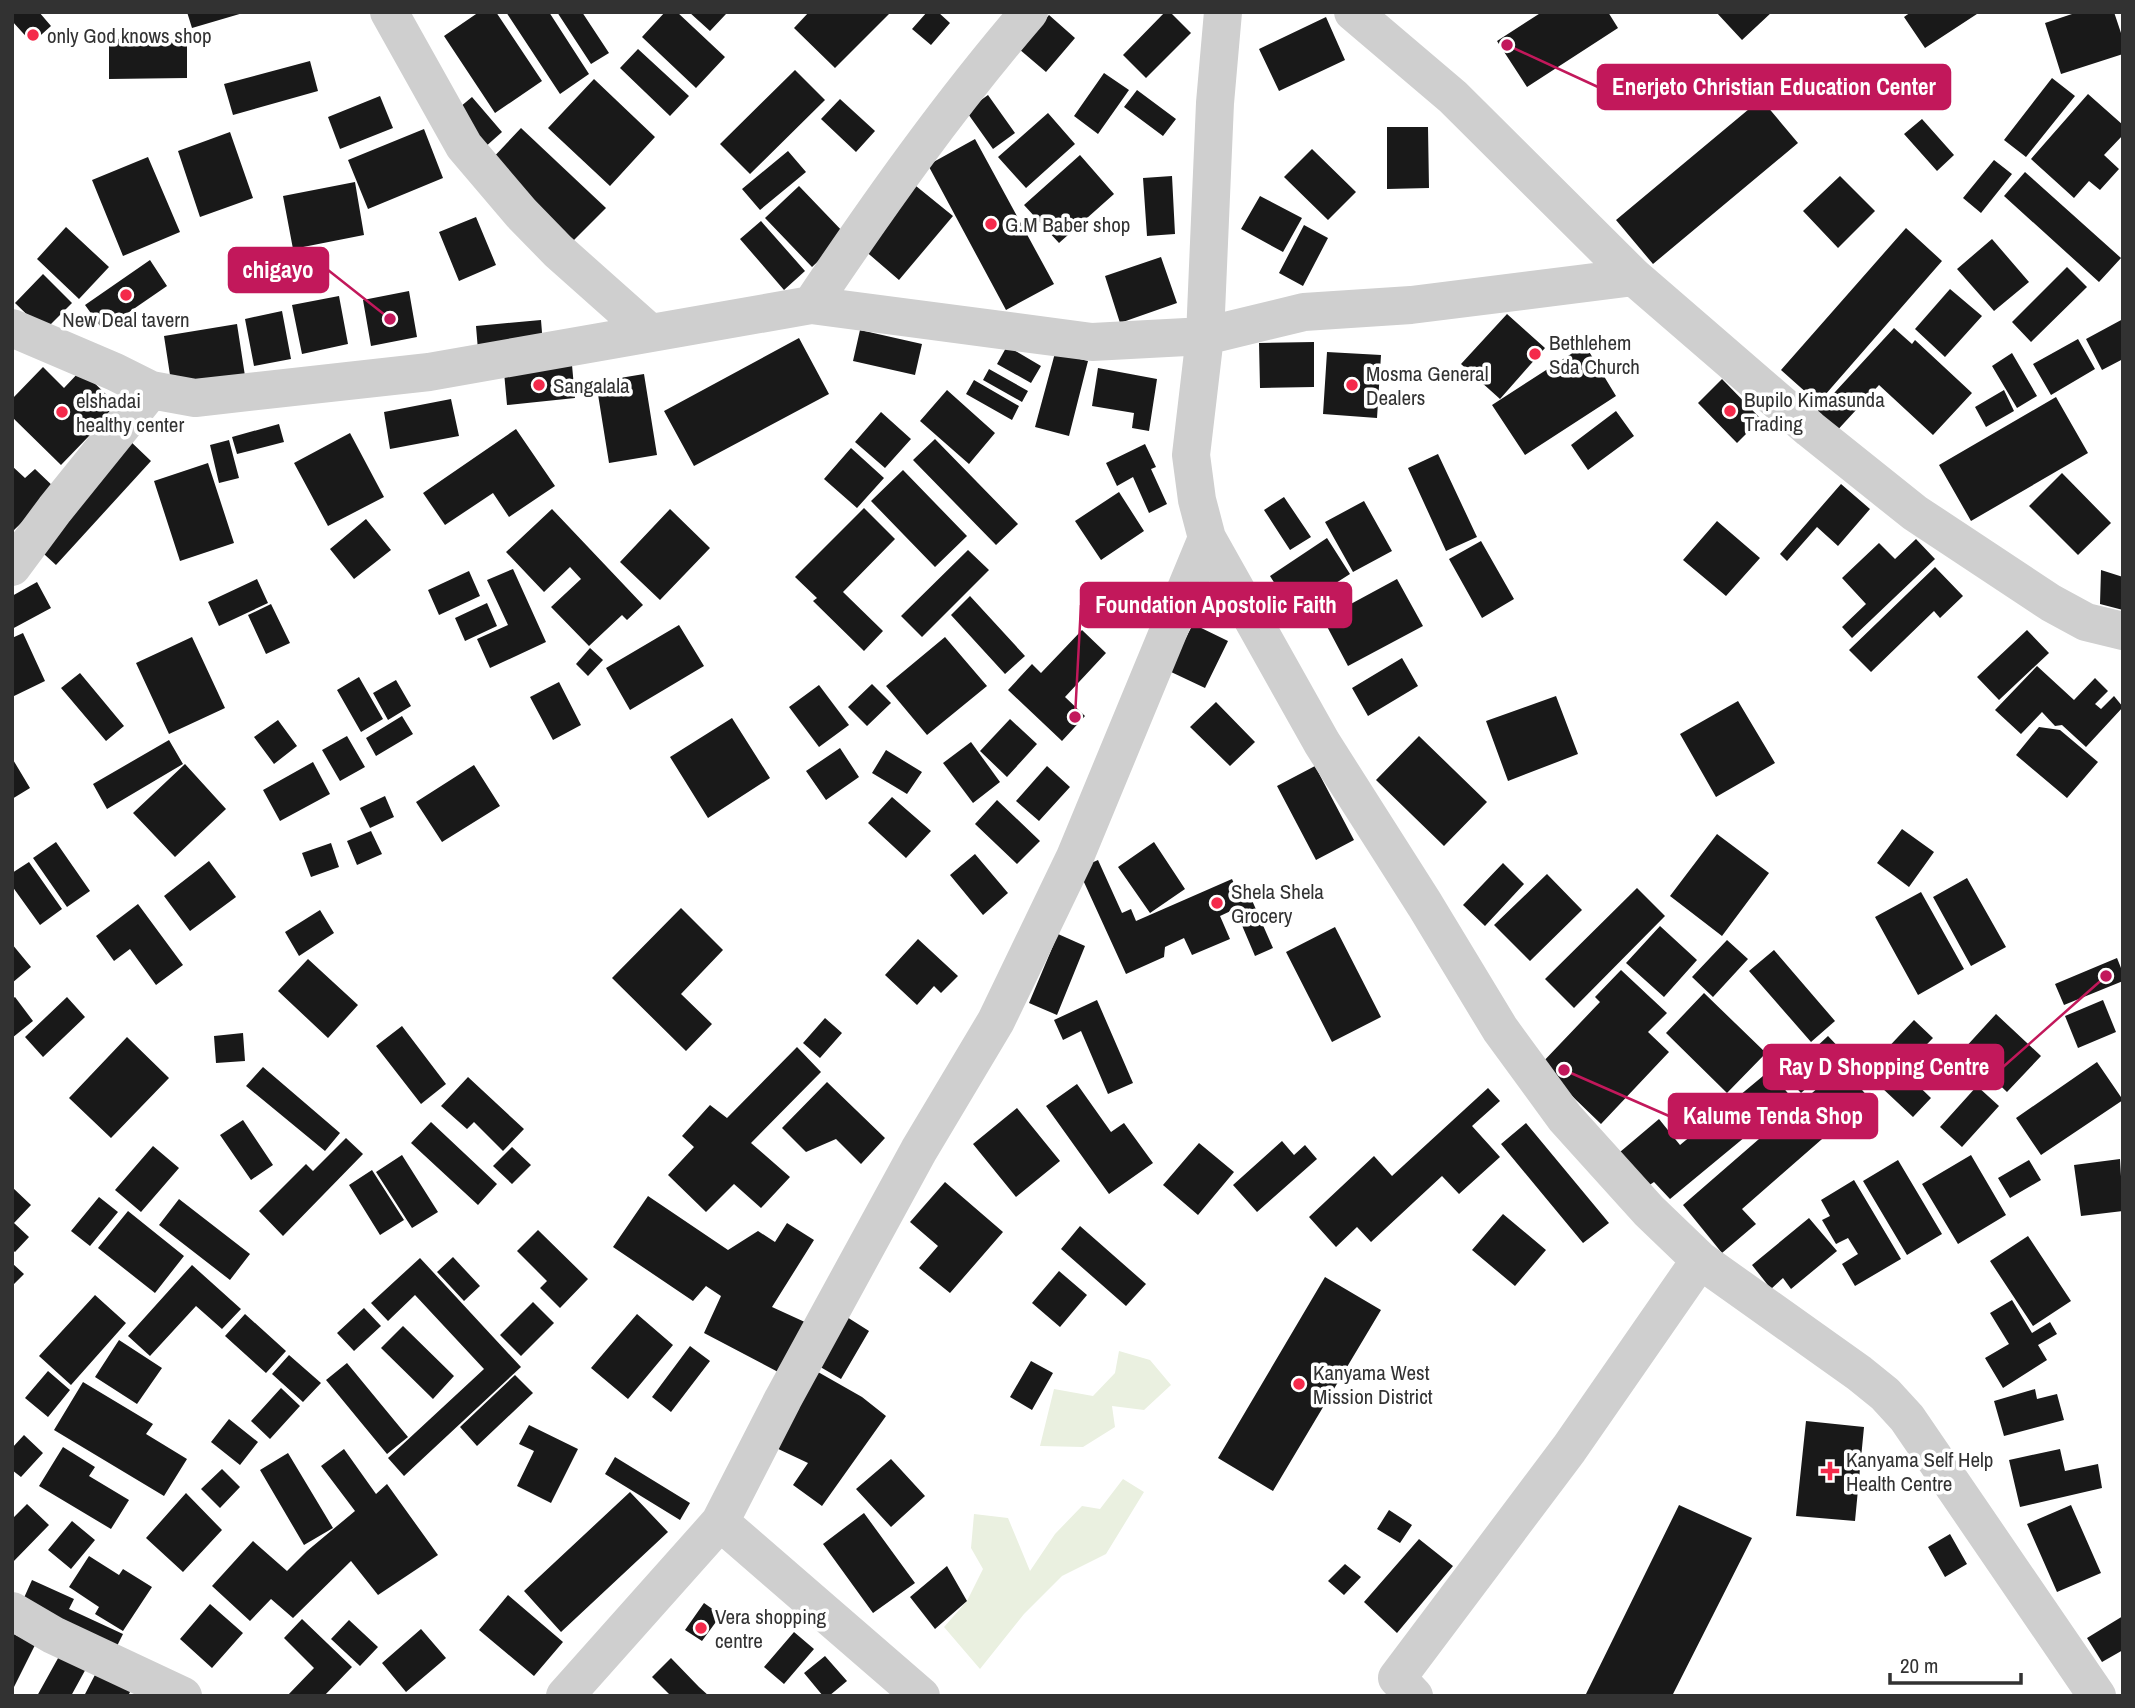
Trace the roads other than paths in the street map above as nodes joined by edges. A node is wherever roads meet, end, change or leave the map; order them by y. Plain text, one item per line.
1 (389, 12) edge
2 (1029, 12) edge
3 (1223, 12) edge
4 (1353, 12) edge
5 (1634, 277) junction
6 (811, 305) junction
7 (12, 328) edge
8 (649, 332) junction
9 (1205, 336) junction
10 (151, 390) junction
11 (1208, 538) junction
12 (12, 567) edge
13 (2123, 631) edge
14 (1700, 1260) junction
15 (720, 1522) junction
16 (12, 1611) edge
17 (1397, 1690) edge
18 (183, 1696) edge
19 (565, 1696) edge
20 (921, 1696) edge
21 (2097, 1696) edge

1 - 8 street
2 - 6 street
3 - 9 street
4 - 5 street
5 - 9 street
5 - 13 street
6 - 8 street
6 - 9 street
7 - 10 street
8 - 10 street
9 - 11 street
10 - 12 street
11 - 14 street
11 - 15 street
14 - 17 street
14 - 21 street
15 - 19 street
15 - 20 street
16 - 18 street

